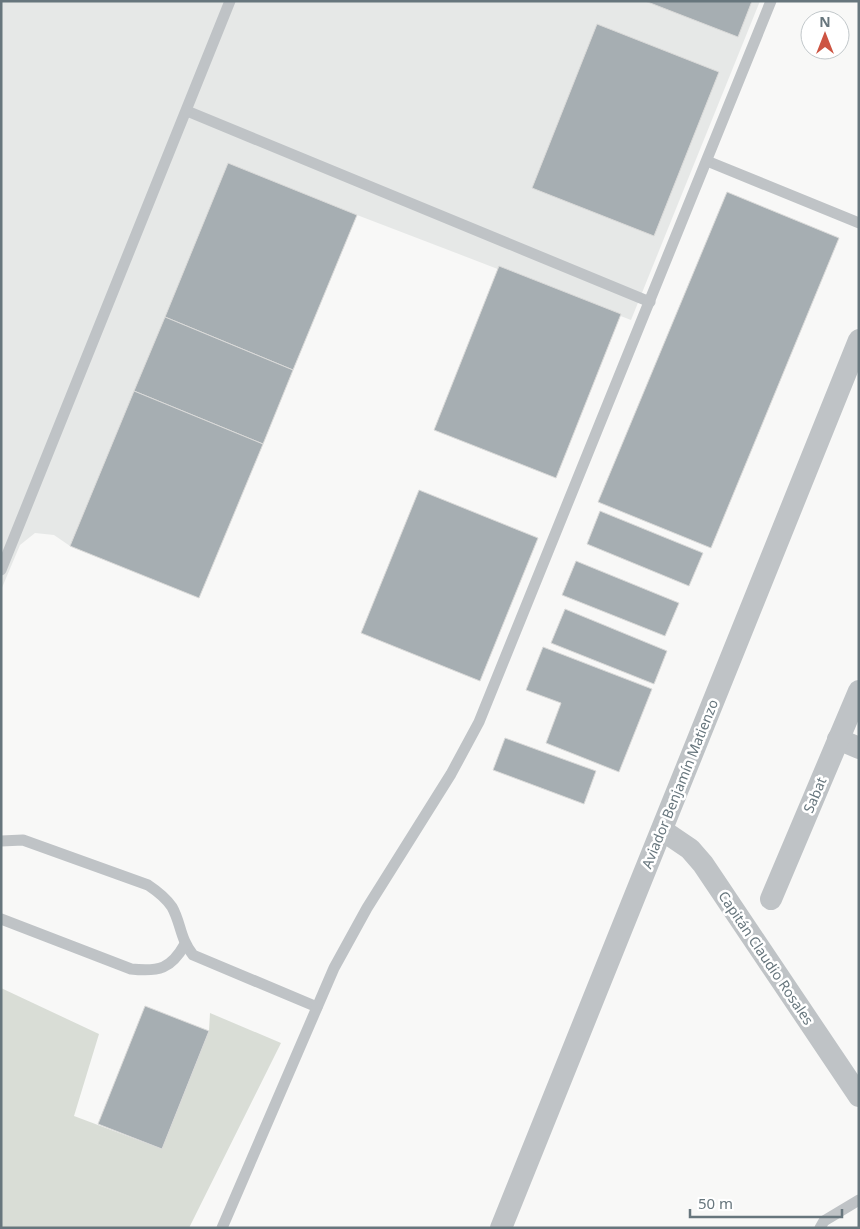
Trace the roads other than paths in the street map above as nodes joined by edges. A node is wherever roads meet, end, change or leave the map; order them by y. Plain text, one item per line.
1 (230, 1) edge
2 (771, 1) edge
3 (187, 112) junction
4 (707, 161) junction
5 (859, 223) edge
6 (650, 302) junction
7 (859, 340) edge
8 (1, 570) edge
9 (859, 691) edge
10 (849, 744) edge
11 (662, 830) junction
12 (1, 841) edge
13 (771, 899) dead end
14 (1, 919) edge
15 (184, 944) junction
16 (317, 1007) junction
17 (859, 1096) edge
18 (859, 1200) edge
19 (222, 1228) edge
20 (501, 1228) edge
21 (820, 1228) edge

1 - 3 lane
2 - 4 lane
3 - 6 lane
3 - 8 lane
4 - 5 lane
4 - 6 lane
6 - 16 lane
7 - 11 street, Aviador Benjamín Matienzo
9 - 10 street, Sabat
10 - 13 street, Sabat
11 - 17 street, Capitán Claudio Rosales
11 - 20 street, Aviador Benjamín Matienzo
12 - 15 lane
14 - 15 lane
15 - 16 lane
16 - 19 lane
18 - 21 lane

